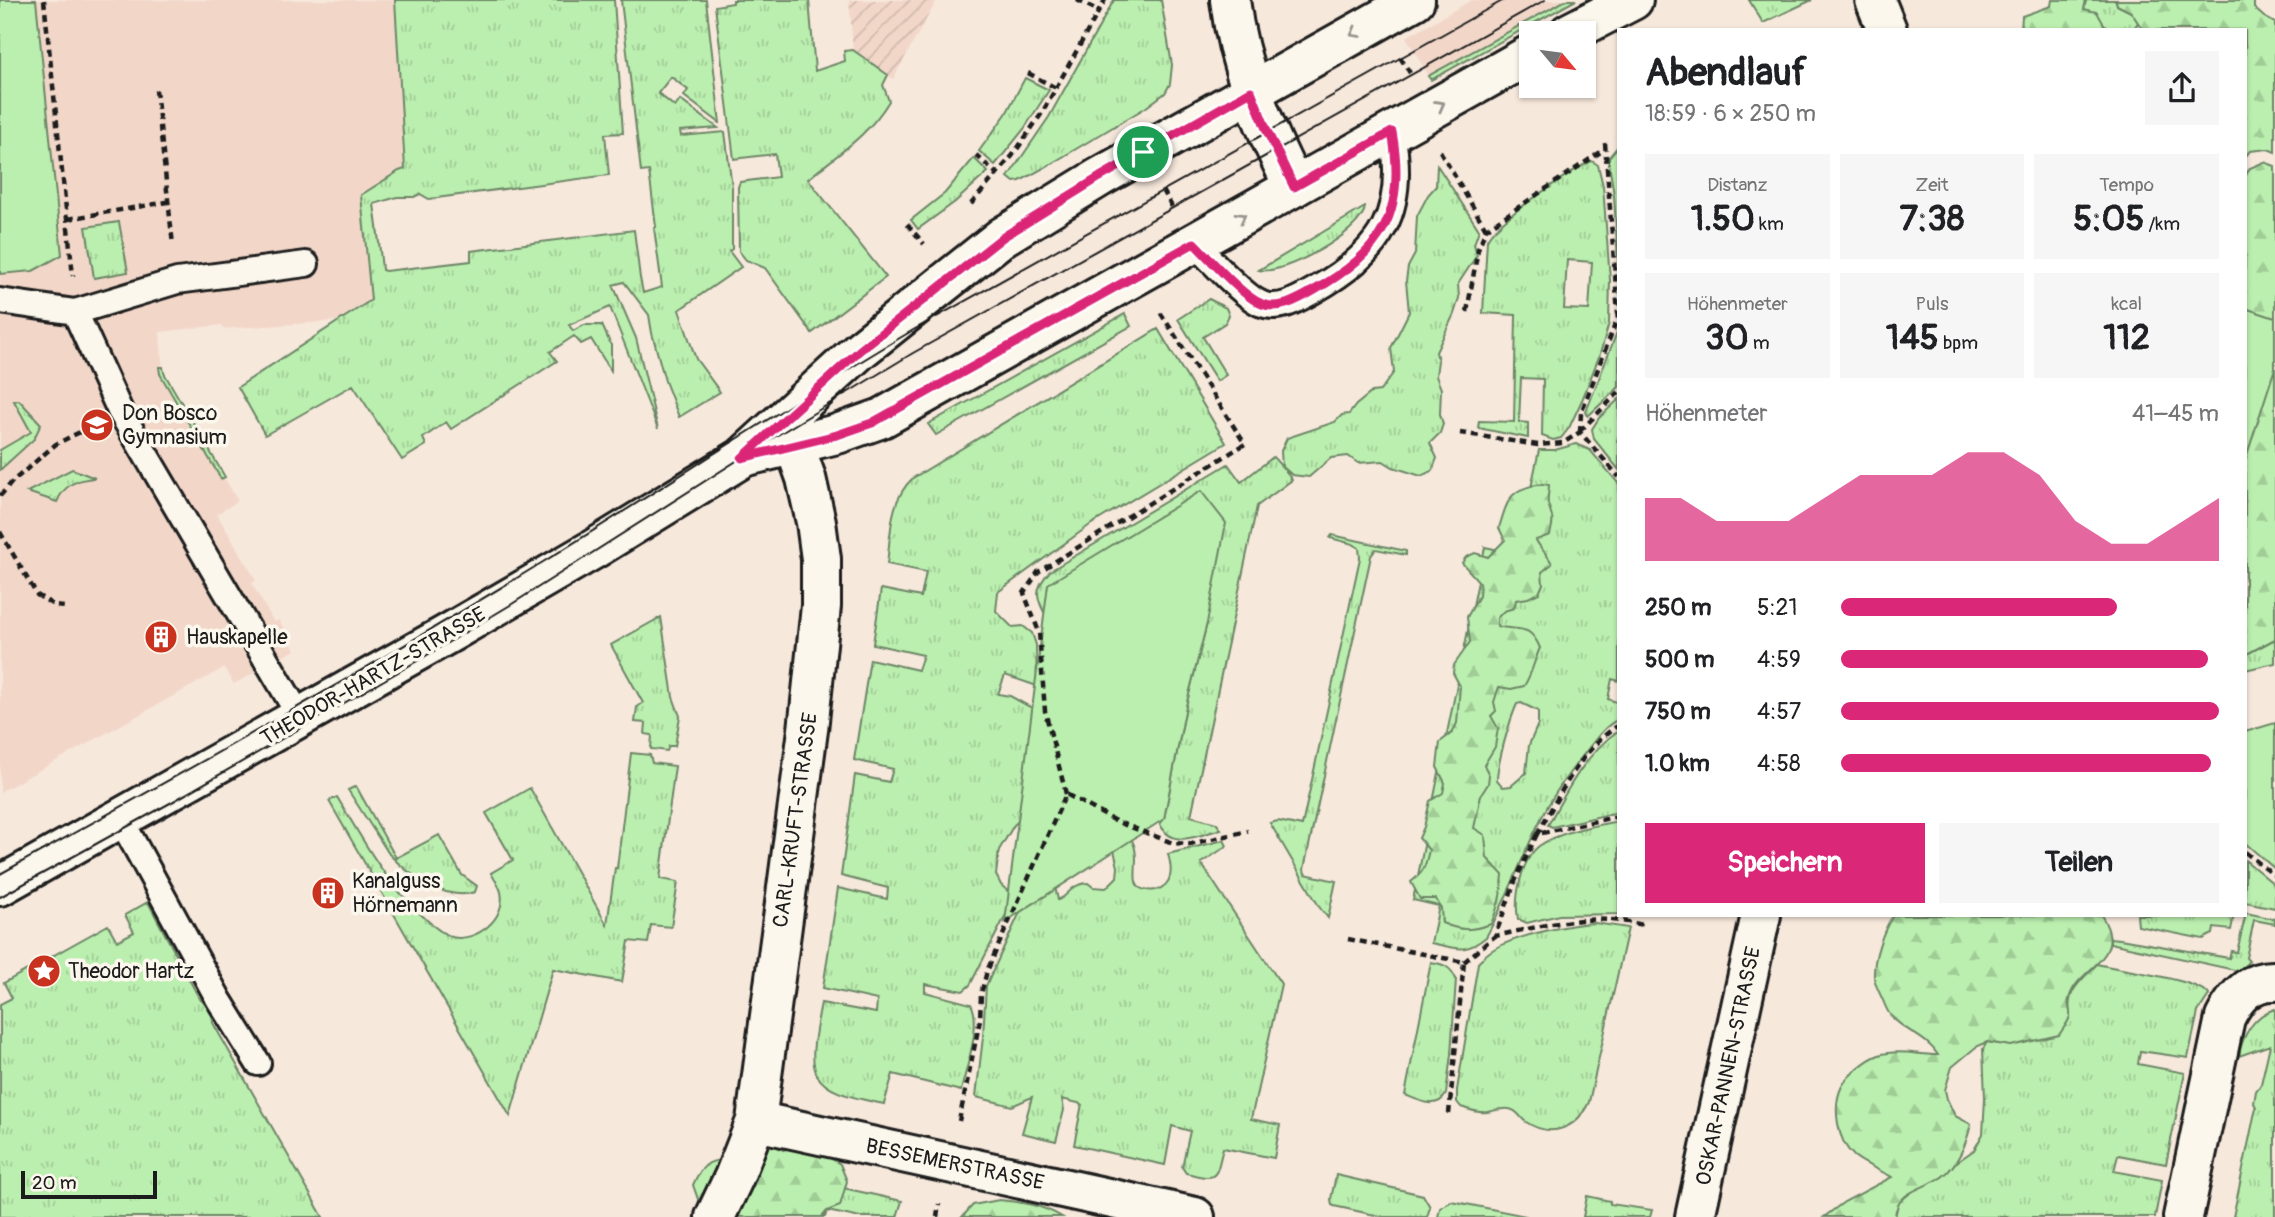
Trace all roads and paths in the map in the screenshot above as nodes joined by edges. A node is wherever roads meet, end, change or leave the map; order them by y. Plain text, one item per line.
1 (44, 0) edge
2 (1077, 0) edge
3 (1105, 0) edge
4 (1230, 0) edge
5 (1415, 0) edge
6 (1633, 0) edge
7 (1875, 0) edge
8 (1099, 11) junction
9 (1378, 20) junction
10 (1592, 21) edge
11 (1886, 28) edge
12 (1519, 61) edge
13 (1027, 74) dead end
14 (1056, 88) junction
15 (156, 90) dead end
16 (1251, 91) junction
17 (1432, 110) junction
18 (1392, 132) junction
19 (1143, 152) junction
20 (976, 155) dead end
21 (1446, 160) dead end
22 (997, 174) junction
23 (1294, 187) junction
24 (167, 202) junction
25 (966, 209) dead end
26 (68, 219) junction
27 (907, 224) dead end
28 (1486, 229) junction
29 (1194, 243) junction
30 (927, 248) dead end
31 (306, 264) dead end
32 (1137, 275) junction
33 (177, 281) junction
34 (1617, 301) edge
35 (0, 302) edge
36 (75, 312) junction
37 (1467, 312) dead end
38 (1617, 317) edge
39 (1617, 394) edge
40 (120, 411) junction
41 (790, 431) junction
42 (1580, 432) junction
43 (1460, 433) dead end
44 (1617, 475) edge
45 (0, 496) edge
46 (0, 532) edge
47 (65, 607) dead end
48 (300, 718) junction
49 (1617, 726) edge
50 (1066, 794) junction
51 (1617, 816) edge
52 (120, 818) junction
53 (1248, 831) dead end
54 (1537, 834) junction
55 (2247, 854) edge
56 (2275, 876) edge
57 (0, 886) edge
58 (1761, 917) edge
59 (1643, 925) dead end
60 (1495, 936) junction
61 (1348, 939) dead end
62 (1464, 962) junction
63 (2275, 981) edge
64 (258, 1063) dead end
65 (1449, 1114) dead end
66 (756, 1121) junction
67 (948, 1163) junction
68 (715, 1217) edge
69 (1195, 1217) edge
70 (1695, 1217) edge
71 (2183, 1217) edge

1 - 26 path
2 - 8 path
3 - 8 path
4 - 16 main road
5 - 9 main road
6 - 10 main road
7 - 11 main road
8 - 14 path
9 -> 16 main road
9 - 17 path
17 -> 12 main road, THEODOR-HARTZ-STRASSE
13 - 14 path
14 - 22 path
15 - 24 path
16 - 19 main road
16 - 23 main road
17 - 18 main road, THEODOR-HARTZ-STRASSE
18 - 23 main road, THEODOR-HARTZ-STRASSE
18 - 29 lane
19 - 29 path
19 - 41 main road
20 - 22 path
21 - 28 path
22 - 25 path
29 -> 23 main road, THEODOR-HARTZ-STRASSE
24 - 26 path
24 - 33 path
26 - 36 path
27 - 30 path
28 - 34 path
28 - 37 path
29 - 32 main road, THEODOR-HARTZ-STRASSE
31 - 33 lane
32 - 41 main road, THEODOR-HARTZ-STRASSE
32 - 50 path
33 - 36 lane
35 - 36 lane
36 - 40 lane
38 - 42 path
39 - 42 path
40 - 45 path
40 - 48 lane
41 - 48 main road, THEODOR-HARTZ-STRASSE
41 - 66 main road, CARL-KRUFT-STRASSE
42 - 43 path
42 - 44 path
46 - 47 path
48 - 52 main road, THEODOR-HARTZ-STRASSE
49 - 54 path
50 - 53 path
50 - 67 path
51 - 54 path
52 - 57 main road, THEODOR-HARTZ-STRASSE
52 - 64 lane
54 - 60 path
55 - 56 path
58 - 70 main road, OSKAR-PANNEN-STRASSE
59 - 60 path
60 - 62 path
61 - 62 path
62 - 65 path
63 - 71 main road
66 - 67 main road, BESSEMERSTRASSE
66 - 68 main road, CARL-KRUFT-STRASSE
67 - 69 main road, BESSEMERSTRASSE

